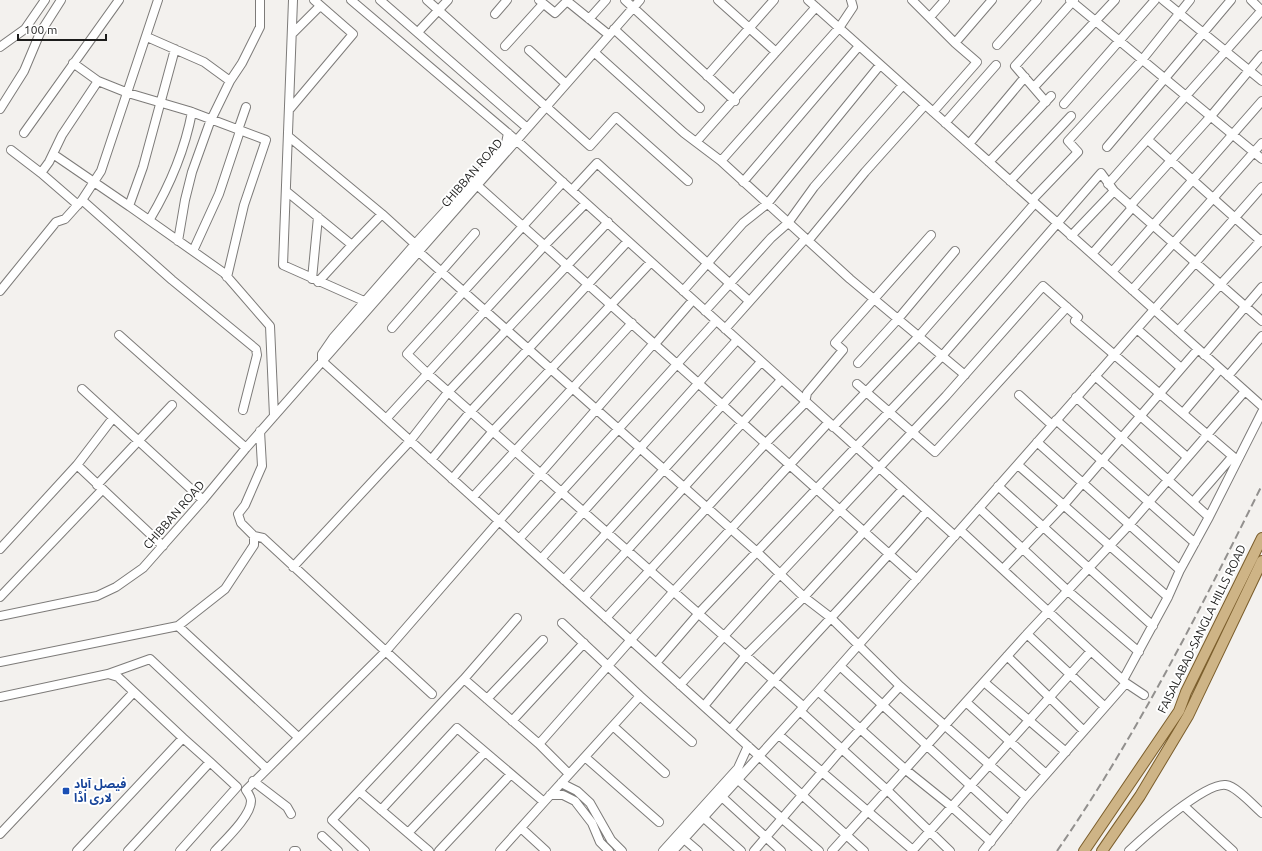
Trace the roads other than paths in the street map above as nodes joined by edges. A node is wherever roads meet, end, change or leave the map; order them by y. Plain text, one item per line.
1 (45, 0) edge
2 (61, 0) edge
3 (119, 0) edge
4 (158, 0) edge
5 (260, 0) edge
6 (293, 0) edge
7 (314, 0) edge
8 (351, 0) edge
9 (380, 0) edge
10 (427, 0) edge
11 (448, 0) edge
12 (507, 0) edge
13 (606, 0) edge
14 (624, 0) edge
15 (640, 0) edge
16 (718, 0) edge
17 (774, 0) edge
18 (808, 0) edge
19 (852, 0) edge
20 (912, 0) edge
21 (945, 0) edge
22 (992, 0) edge
23 (1037, 0) edge
24 (1115, 0) edge
25 (1155, 0) edge
26 (1163, 0) edge
27 (1190, 0) edge
28 (1231, 0) edge
29 (1251, 0) edge
30 (568, 1) edge
31 (1072, 1) edge
32 (541, 2) edge
33 (361, 3) edge
34 (320, 6) junction
35 (816, 7) junction
36 (634, 8) junction
37 (1262, 10) edge
38 (439, 11) junction
39 (1180, 13) junction
40 (495, 14) dead end
41 (930, 18) junction
42 (589, 19) junction
43 (1095, 21) junction
44 (749, 28) junction
45 (839, 28) junction
46 (418, 32) junction
47 (611, 32) junction
48 (1202, 33) junction
49 (292, 34) junction
50 (147, 37) junction
51 (1119, 40) junction
52 (955, 43) junction
53 (997, 45) dead end
54 (505, 46) dead end
55 (860, 46) junction
56 (0, 47) edge
57 (175, 49) junction
58 (529, 50) dead end
59 (594, 52) junction
60 (776, 52) junction
61 (1226, 52) junction
62 (1262, 55) edge
63 (1142, 60) junction
64 (74, 63) junction
65 (880, 65) junction
66 (996, 65) dead end
67 (1248, 70) junction
68 (707, 76) junction
69 (1025, 77) junction
70 (1165, 78) junction
71 (98, 81) junction
72 (230, 81) junction
73 (1262, 81) edge
74 (566, 83) junction
75 (903, 85) junction
76 (1034, 87) junction
77 (128, 93) junction
78 (1186, 96) junction
79 (735, 101) junction
80 (1262, 101) edge
81 (160, 103) junction
82 (925, 104) junction
83 (1064, 104) dead end
84 (546, 105) junction
85 (246, 107) dead end
86 (700, 108) dead end
87 (0, 109) edge
88 (289, 110) junction
89 (192, 112) junction
90 (934, 112) junction
91 (1071, 116) dead end
92 (1211, 116) junction
93 (211, 119) junction
94 (945, 123) junction
95 (526, 127) junction
96 (239, 130) junction
97 (24, 133) dead end
98 (508, 133) junction
99 (1232, 134) junction
100 (288, 136) junction
101 (516, 140) junction
102 (1148, 140) junction
103 (697, 141) junction
104 (1262, 143) edge
105 (969, 144) junction
106 (1107, 147) dead end
107 (11, 150) dead end
108 (1254, 152) junction
109 (53, 154) junction
110 (1262, 159) edge
111 (1171, 161) junction
112 (721, 162) junction
113 (989, 162) junction
114 (41, 173) junction
115 (1192, 180) junction
116 (688, 181) dead end
117 (1010, 181) junction
118 (563, 182) junction
119 (743, 182) junction
120 (94, 183) junction
121 (1108, 184) junction
122 (478, 186) junction
123 (1262, 187) edge
124 (572, 190) junction
125 (286, 191) junction
126 (1114, 191) junction
127 (1213, 198) junction
128 (1033, 202) junction
129 (80, 203) junction
130 (586, 203) junction
131 (767, 204) junction
132 (129, 206) junction
133 (1131, 207) junction
134 (382, 214) junction
135 (318, 217) junction
136 (1235, 218) junction
137 (150, 219) junction
138 (608, 222) junction
139 (1056, 222) junction
140 (788, 223) junction
141 (524, 226) junction
142 (1153, 226) junction
143 (476, 233) dead end
144 (931, 235) dead end
145 (1071, 236) junction
146 (807, 240) junction
147 (178, 241) junction
148 (628, 241) junction
149 (1262, 241) edge
150 (1173, 243) junction
151 (415, 244) junction
152 (352, 245) junction
153 (545, 245) junction
154 (955, 250) dead end
155 (193, 252) junction
156 (419, 252) junction
157 (1092, 254) junction
158 (651, 262) junction
159 (708, 263) junction
160 (1196, 263) junction
161 (567, 264) junction
162 (442, 272) junction
163 (1112, 272) junction
164 (228, 277) junction
165 (315, 281) junction
166 (730, 283) junction
167 (589, 284) junction
168 (1220, 285) junction
169 (1262, 287) edge
170 (1132, 290) junction
171 (0, 291) edge
172 (464, 291) junction
173 (683, 291) junction
174 (873, 299) junction
175 (693, 300) junction
176 (749, 301) junction
177 (364, 302) junction
178 (611, 305) junction
179 (1067, 307) junction
180 (1245, 307) junction
181 (1154, 310) junction
182 (486, 311) junction
183 (705, 311) junction
184 (898, 319) junction
185 (716, 321) junction
186 (1262, 322) edge
187 (632, 323) junction
188 (392, 328) dead end
189 (725, 329) junction
190 (507, 330) junction
191 (1137, 330) junction
192 (1178, 331) junction
193 (119, 335) dead end
194 (919, 336) junction
195 (1262, 336) edge
196 (737, 340) junction
197 (655, 343) junction
198 (529, 349) junction
199 (1201, 352) junction
200 (1115, 355) junction
201 (942, 356) junction
202 (322, 362) junction
203 (761, 362) junction
204 (858, 363) dead end
205 (677, 364) junction
206 (1182, 368) junction
207 (551, 369) junction
208 (1220, 369) junction
209 (428, 374) junction
210 (965, 375) junction
211 (1095, 376) junction
212 (1228, 376) junction
213 (781, 380) junction
214 (699, 383) junction
215 (857, 384) dead end
216 (572, 388) junction
217 (82, 389) dead end
218 (1245, 391) junction
219 (449, 392) junction
220 (866, 392) junction
221 (1161, 394) junction
222 (1019, 395) dead end
223 (1076, 397) junction
224 (805, 403) junction
225 (722, 404) junction
226 (172, 405) dead end
227 (1262, 406) edge
228 (596, 409) junction
229 (243, 410) dead end
230 (471, 411) junction
231 (890, 411) junction
232 (1262, 412) edge
233 (1183, 413) junction
234 (274, 416) junction
235 (1140, 417) junction
236 (113, 418) junction
237 (386, 419) junction
238 (1054, 422) junction
239 (743, 423) junction
240 (831, 425) junction
241 (618, 430) junction
242 (493, 431) junction
243 (260, 432) junction
244 (913, 432) junction
245 (1207, 436) junction
246 (1122, 438) junction
247 (410, 440) junction
248 (138, 442) junction
249 (1038, 442) junction
250 (766, 443) junction
251 (854, 446) junction
252 (246, 448) junction
253 (640, 449) junction
254 (515, 450) junction
255 (1187, 457) junction
256 (1235, 458) junction
257 (431, 460) junction
258 (1102, 460) junction
259 (790, 465) junction
260 (1018, 465) junction
261 (77, 466) junction
262 (878, 468) junction
263 (663, 470) junction
264 (540, 472) junction
265 (452, 479) junction
266 (1168, 479) junction
267 (1083, 482) junction
268 (998, 486) junction
269 (99, 488) junction
270 (684, 488) junction
271 (816, 488) junction
272 (903, 489) junction
273 (562, 492) junction
274 (473, 497) junction
275 (203, 500) junction
276 (1148, 502) junction
277 (1193, 502) junction
278 (1063, 506) junction
279 (706, 508) junction
280 (979, 508) junction
281 (840, 510) junction
282 (584, 511) junction
283 (926, 512) junction
284 (1209, 517) junction
285 (498, 521) junction
286 (1130, 524) junction
287 (1044, 527) junction
288 (731, 530) junction
289 (864, 530) junction
290 (607, 532) junction
291 (957, 533) junction
292 (254, 536) junction
293 (1262, 538) edge
294 (519, 539) junction
295 (1195, 543) junction
296 (163, 546) junction
297 (1109, 546) junction
298 (1024, 548) junction
299 (0, 549) edge
300 (627, 550) junction
301 (757, 552) junction
302 (890, 555) junction
303 (542, 560) junction
304 (1262, 561) edge
305 (293, 567) junction
306 (1004, 568) junction
307 (1090, 569) junction
308 (650, 570) junction
309 (1180, 570) junction
310 (780, 574) junction
311 (564, 580) junction
312 (917, 580) junction
313 (1068, 591) junction
314 (674, 592) junction
315 (804, 596) junction
316 (0, 597) edge
317 (1168, 597) junction
318 (584, 598) junction
319 (1048, 611) junction
320 (699, 613) junction
321 (0, 616) edge
322 (830, 617) junction
323 (517, 618) dead end
324 (606, 618) junction
325 (562, 623) dead end
326 (178, 626) junction
327 (1153, 626) junction
328 (1027, 634) junction
329 (724, 635) junction
330 (543, 640) dead end
331 (631, 640) junction
332 (584, 643) junction
333 (859, 645) junction
334 (386, 651) junction
335 (1091, 651) junction
336 (1139, 652) junction
337 (746, 655) junction
338 (1007, 656) junction
339 (0, 662) edge
340 (656, 663) junction
341 (608, 666) junction
342 (840, 666) junction
343 (108, 674) junction
344 (1070, 674) junction
345 (464, 679) junction
346 (773, 679) junction
347 (1125, 681) junction
348 (984, 682) junction
349 (680, 685) junction
350 (900, 686) junction
351 (818, 691) junction
352 (134, 692) junction
353 (432, 694) dead end
354 (1144, 695) dead end
355 (640, 696) junction
356 (0, 697) edge
357 (1050, 697) junction
358 (487, 699) junction
359 (966, 702) junction
360 (883, 705) junction
361 (704, 706) junction
362 (1105, 706) junction
363 (802, 709) junction
364 (512, 720) junction
365 (1029, 720) junction
366 (613, 726) junction
367 (945, 726) junction
368 (860, 728) junction
369 (731, 729) junction
370 (1084, 731) junction
371 (779, 735) junction
372 (298, 737) junction
373 (184, 738) junction
374 (692, 742) dead end
375 (1010, 742) junction
376 (539, 744) junction
377 (927, 745) junction
378 (748, 746) junction
379 (841, 750) junction
380 (485, 752) junction
381 (1066, 752) junction
382 (757, 754) junction
383 (585, 757) junction
384 (210, 762) junction
385 (990, 765) junction
386 (266, 768) junction
387 (738, 768) junction
388 (906, 770) junction
389 (665, 773) dead end
390 (823, 773) junction
391 (510, 774) junction
392 (569, 774) junction
393 (1046, 774) junction
394 (737, 779) junction
395 (254, 781) junction
396 (561, 783) junction
397 (971, 786) junction
398 (237, 787) junction
399 (246, 790) junction
400 (887, 790) junction
401 (359, 791) junction
402 (550, 795) junction
403 (803, 795) junction
404 (722, 797) junction
405 (1026, 797) junction
406 (544, 802) junction
407 (1184, 806) junction
408 (952, 807) junction
409 (381, 810) junction
410 (868, 811) junction
411 (1262, 813) edge
412 (291, 814) dead end
413 (703, 818) junction
414 (782, 818) junction
415 (1008, 820) junction
416 (659, 822) dead end
417 (521, 828) junction
418 (929, 832) junction
419 (408, 833) junction
420 (0, 834) edge
421 (846, 835) junction
422 (322, 836) dead end
423 (766, 837) junction
424 (684, 839) junction
425 (991, 842) junction
426 (78, 851) edge
427 (128, 851) edge
428 (180, 851) edge
429 (215, 851) edge
430 (338, 851) edge
431 (365, 851) edge
432 (429, 851) edge
433 (439, 851) edge
434 (500, 851) edge
435 (546, 851) edge
436 (609, 851) edge
437 (622, 851) edge
438 (663, 851) edge
439 (673, 851) edge
440 (698, 851) edge
441 (741, 851) edge
442 (754, 851) edge
443 (781, 851) edge
444 (820, 851) edge
445 (832, 851) edge
446 (864, 851) edge
447 (913, 851) edge
448 (950, 851) edge
449 (983, 851) edge
450 (1084, 851) edge
451 (1102, 851) edge
452 (1128, 851) edge
453 (1233, 851) edge

1 - 56 street
2 - 87 street
3 - 64 street
4 - 50 street
5 - 72 street
6 - 49 street
7 - 34 street
8 - 33 street
9 - 46 street
10 - 38 street
11 - 38 street
12 - 40 street
13 - 42 street
14 - 36 street
15 - 36 street, CHIBBAN ROAD
16 - 44 street
17 - 44 street
18 - 35 street
19 - 45 street
20 - 41 street
21 - 41 street
22 - 52 street
23 - 53 street
24 - 43 street
25 - 51 street
26 - 39 street
27 - 39 street
28 - 48 street
29 - 37 street
30 - 32 street
30 - 42 street
31 - 43 street
31 - 69 street
32 - 54 street
33 - 98 street
34 - 49 street
34 - 88 street
35 - 45 street
35 - 60 street
36 - 47 street, CHIBBAN ROAD
36 - 68 street
37 - 61 street
38 - 46 street
38 - 84 street
39 - 48 street
39 - 63 street
41 - 52 street
42 - 47 street
43 - 51 street
43 - 76 street
44 - 60 street
44 - 68 street
45 - 55 street
45 - 112 street
46 - 95 street
47 - 59 street, CHIBBAN ROAD
47 - 86 street
48 - 61 street
48 - 70 street
49 - 88 street
50 - 57 street
50 - 77 street
51 - 63 street
51 - 83 street
52 - 90 street
55 - 65 street
55 - 119 street
57 - 72 street
57 - 81 street
58 - 74 street
59 - 74 street, CHIBBAN ROAD
59 - 103 street
60 - 79 street
61 - 67 street
61 - 78 street
62 - 67 street
63 - 70 street
63 - 128 street
64 - 71 street
64 - 97 street
65 - 75 street
65 - 131 street
66 - 94 street
67 - 73 street
67 - 92 street
68 - 79 street
69 - 76 street
69 - 105 street
70 - 78 street
70 - 106 street
71 - 77 street
71 - 109 street
72 - 93 street
74 - 84 street, CHIBBAN ROAD
75 - 82 street
75 - 140 street
76 - 113 street
77 - 81 street
77 - 120 street
78 - 92 street
78 - 102 street
79 - 103 street
80 - 99 street
81 - 89 street
81 - 132 street
82 - 90 street
82 - 146 street
84 - 95 street, CHIBBAN ROAD
84 - 116 street
85 - 96 street
88 - 100 street
89 - 93 street
89 - 137 street
90 - 94 street
91 - 117 street
92 - 99 street
92 - 111 street
93 - 96 street
93 - 147 street
94 - 105 street
95 - 101 street, CHIBBAN ROAD
96 - 155 street
96 - 164 street
98 - 101 street
98 - 151 street, CHIBBAN ROAD
99 - 108 street
99 - 115 street
100 - 125 street
100 - 134 street
101 - 118 street
101 - 122 street, CHIBBAN ROAD
102 - 111 street
102 - 121 street
103 - 112 street
104 - 108 street
105 - 113 street
107 - 114 street
108 - 110 street
108 - 127 street
109 - 114 street
109 - 120 street
111 - 115 street
111 - 133 street
112 - 119 street
113 - 117 street
114 - 129 street
115 - 127 street
115 - 142 street
117 - 128 street
118 - 124 street
118 - 141 street
119 - 131 street
120 - 129 street
120 - 132 street
121 - 126 street
121 - 139 street
122 - 141 street
122 - 156 street, CHIBBAN ROAD
123 - 136 street
124 - 130 street
124 - 159 street
125 - 135 street
125 - 165 street
126 - 133 street
126 - 145 street
127 - 136 street
127 - 150 street
128 - 139 street
128 - 194 street
129 - 171 street
129 - 229 street
130 - 138 street
130 - 153 street
131 - 140 street
131 - 159 street
132 - 137 street
133 - 142 street
133 - 157 street
134 - 151 street
134 - 152 street
135 - 152 street
135 - 165 street
136 - 149 street
136 - 160 street
137 - 147 street
138 - 148 street
138 - 161 street
139 - 145 street
139 - 201 street
140 - 146 street
140 - 166 street
141 - 153 street
141 - 172 street
142 - 150 street
142 - 163 street
143 - 162 street
144 - 174 street
145 - 157 street
146 - 174 street
146 - 176 street
147 - 155 street
148 - 158 street
148 - 167 street
149 - 168 street
150 - 160 street
150 - 170 street
151 - 156 street
151 - 177 street, CHIBBAN ROAD
152 - 165 street
153 - 161 street
153 - 182 street
154 - 184 street
155 - 164 street
156 - 162 street
156 - 202 street, CHIBBAN ROAD
157 - 163 street
158 - 173 street
158 - 178 street
159 - 166 street
159 - 173 street
160 - 168 street
160 - 181 street
161 - 167 street
161 - 190 street
162 - 172 street
162 - 188 street
163 - 170 street
164 - 234 street
165 - 177 street
166 - 176 street
166 - 183 street
167 - 178 street
167 - 198 street
168 - 180 street
168 - 192 street
169 - 180 street
170 - 181 street
172 - 182 street
172 - 209 street
173 - 175 street
174 - 184 street
174 - 224 street
175 - 183 street
175 - 197 street
176 - 189 street
177 - 202 street, CHIBBAN ROAD
178 - 187 street
178 - 207 street
179 - 200 street
179 - 210 street
179 - 244 street
180 - 186 street
180 - 199 street
181 - 191 street
181 - 192 street
182 - 190 street
182 - 209 street
183 - 185 street
184 - 194 street
184 - 204 street
185 - 189 street
185 - 205 street
187 - 197 street
187 - 216 street
189 - 196 street
190 - 198 street
190 - 219 street
191 - 200 street
191 - 206 street
192 - 199 street
193 - 252 street
194 - 201 street
194 - 220 street
195 - 212 street
196 - 203 street
196 - 214 street
197 - 205 street
197 - 228 street
198 - 207 street
198 - 230 street
199 - 206 street
199 - 208 street
200 - 211 street
200 - 221 street
201 - 210 street
201 - 231 street
202 - 234 street, CHIBBAN ROAD
202 - 237 street
203 - 213 street
203 - 225 street
205 - 214 street
205 - 241 street
206 - 221 street
207 - 216 street
207 - 242 street
208 - 212 street
208 - 233 street
209 - 219 street
209 - 237 street
210 - 244 street
211 - 223 street
211 - 235 street
212 - 218 street
213 - 224 street
213 - 239 street
214 - 225 street
214 - 253 street
215 - 220 street
216 - 228 street
216 - 254 street
217 - 236 street
218 - 227 street
218 - 245 street
219 - 230 street
219 - 247 street
220 - 231 street
220 - 240 street
221 - 233 street
221 - 235 street
222 - 238 street
223 - 238 street
223 - 246 street
224 - 240 street
224 - 250 street
225 - 239 street
225 - 263 street
226 - 248 street
228 - 241 street
228 - 264 street
230 - 242 street
230 - 257 street
231 - 244 street
231 - 251 street
232 - 256 street
233 - 245 street
234 - 243 street, CHIBBAN ROAD
235 - 246 street
235 - 255 street
236 - 248 street
236 - 261 street
237 - 247 street
238 - 249 street
238 - 258 street
239 - 250 street
239 - 270 street
240 - 251 street
240 - 259 street
241 - 253 street
241 - 273 street
242 - 254 street
242 - 265 street
243 - 252 street, CHIBBAN ROAD
243 - 292 street
244 - 262 street
245 - 255 street
245 - 256 street
246 - 258 street
246 - 266 street
247 - 257 street
247 - 305 street
248 - 269 street
248 - 275 street
249 - 260 street
249 - 267 street
250 - 259 street
250 - 279 street
251 - 262 street
251 - 271 street
252 - 275 street, CHIBBAN ROAD
253 - 263 street
253 - 282 street
254 - 264 street
254 - 274 street
255 - 266 street
256 - 277 street
256 - 284 street
257 - 265 street
258 - 267 street
258 - 276 street
259 - 271 street
259 - 288 street
260 - 268 street
260 - 278 street
261 - 269 street
261 - 299 street
262 - 272 street
262 - 281 street
263 - 270 street
263 - 290 street
264 - 273 street
264 - 285 street
265 - 274 street
266 - 276 street
266 - 277 street
267 - 278 street
267 - 286 street
268 - 280 street
268 - 287 street
269 - 296 street
269 - 316 street
270 - 279 street
270 - 300 street
271 - 281 street
271 - 301 street
272 - 283 street
272 - 289 street
273 - 282 street
273 - 294 street
274 - 285 street
275 - 296 street, CHIBBAN ROAD
276 - 286 street
276 - 295 street
277 - 284 street
278 - 287 street
278 - 297 street
279 - 288 street
279 - 308 street
280 - 291 street
280 - 298 street
281 - 289 street
281 - 310 street
282 - 290 street
282 - 303 street
283 - 291 street
283 - 302 street
284 - 295 street
285 - 294 street
285 - 334 street
286 - 297 street
286 - 309 street
287 - 298 street
287 - 307 street
288 - 301 street
288 - 314 street
289 - 302 street
289 - 315 street
290 - 300 street
290 - 311 street
291 - 306 street
291 - 312 street
292 - 305 street
292 - 326 street
293 - 450 main road, FAISALABAD-SANGLA HILLS ROAD
294 - 303 street
295 - 309 street
296 - 321 street, CHIBBAN ROAD
297 - 307 street
297 - 317 street
298 - 306 street
298 - 313 street
300 - 308 street
300 - 318 street
301 - 310 street
301 - 320 street
302 - 312 street
302 - 322 street
303 - 311 street
304 - 451 main road, FAISALABAD-SANGLA HILLS ROAD
305 - 334 street
306 - 319 street
307 - 313 street
307 - 327 street
308 - 314 street
308 - 324 street
309 - 317 street
310 - 315 street
310 - 329 street
311 - 318 street
312 - 333 street
313 - 319 street
313 - 336 street
314 - 320 street
314 - 331 street
315 - 322 street
315 - 337 street
317 - 327 street
318 - 324 street
319 - 328 street
319 - 335 street
320 - 329 street
320 - 340 street
322 - 333 street
322 - 346 street
323 - 345 street
324 - 331 street
325 - 332 street
326 - 339 street
326 - 372 street
327 - 336 street
328 - 338 street
328 - 344 street
329 - 337 street
329 - 349 street
330 - 358 street
331 - 340 street
331 - 341 street
332 - 341 street
332 - 364 street
333 - 342 street
333 - 350 street
334 - 353 street
334 - 372 street
335 - 344 street
335 - 347 street
336 - 347 street
337 - 346 street
337 - 361 street
338 - 348 street
338 - 357 street
340 - 349 street
341 - 355 street
341 - 376 street
342 - 351 street
342 - 360 street
343 - 352 street
343 - 356 street
343 - 386 street
344 - 357 street
344 - 362 street
345 - 358 street
345 - 401 street
346 - 363 street
346 - 369 street
347 - 354 street
347 - 362 street
348 - 359 street
348 - 365 street
349 - 361 street
350 - 360 street
350 - 367 street
351 - 363 street
351 - 368 street
352 - 373 street
352 - 420 street
355 - 366 street
355 - 374 street
357 - 365 street
357 - 370 street
358 - 364 street
359 - 367 street
359 - 375 street
360 - 368 street
360 - 377 street
361 - 369 street
362 - 370 street
363 - 371 street
363 - 379 street
364 - 376 street
365 - 375 street
365 - 381 street
366 - 383 street
366 - 389 street
367 - 377 street
367 - 385 street
368 - 379 street
368 - 388 street
369 - 378 street
370 - 381 street
371 - 382 street
371 - 390 street
372 - 386 street
373 - 384 street
373 - 426 street
375 - 385 street
375 - 393 street
376 - 392 street
377 - 388 street
377 - 397 street
378 - 382 street
378 - 387 street
379 - 390 street
379 - 400 street
380 - 391 street
380 - 409 street
380 - 419 street
381 - 393 street
382 - 387 street
382 - 394 street
382 - 403 street
383 - 392 street
383 - 416 street
384 - 398 street
384 - 427 street
385 - 397 street
385 - 405 street
386 - 395 street
387 - 438 street
388 - 400 street
388 - 408 street
390 - 403 street
390 - 410 street
391 - 406 street
391 - 433 street
392 - 396 street
393 - 405 street
394 - 404 street
394 - 414 street
395 - 399 street
395 - 412 street
396 - 402 street
396 - 437 street
397 - 408 street
397 - 415 street
398 - 399 street
398 - 428 street
399 - 429 street
400 - 410 street
400 - 418 street
401 - 409 street
401 - 431 street
402 - 406 street
402 - 436 street
403 - 414 street
403 - 421 street
404 - 413 street
404 - 423 street
405 - 415 street
406 - 417 street
407 - 411 street
407 - 452 street
407 - 453 street
408 - 418 street
408 - 425 street
409 - 419 street
410 - 421 street
410 - 447 street
413 - 424 street
413 - 441 street
414 - 423 street
414 - 444 street
415 - 425 street
417 - 434 street
417 - 435 street
418 - 447 street
418 - 448 street
419 - 432 street
421 - 445 street
421 - 446 street
422 - 430 street
423 - 442 street
423 - 443 street
424 - 439 street
424 - 440 street
425 - 449 street

